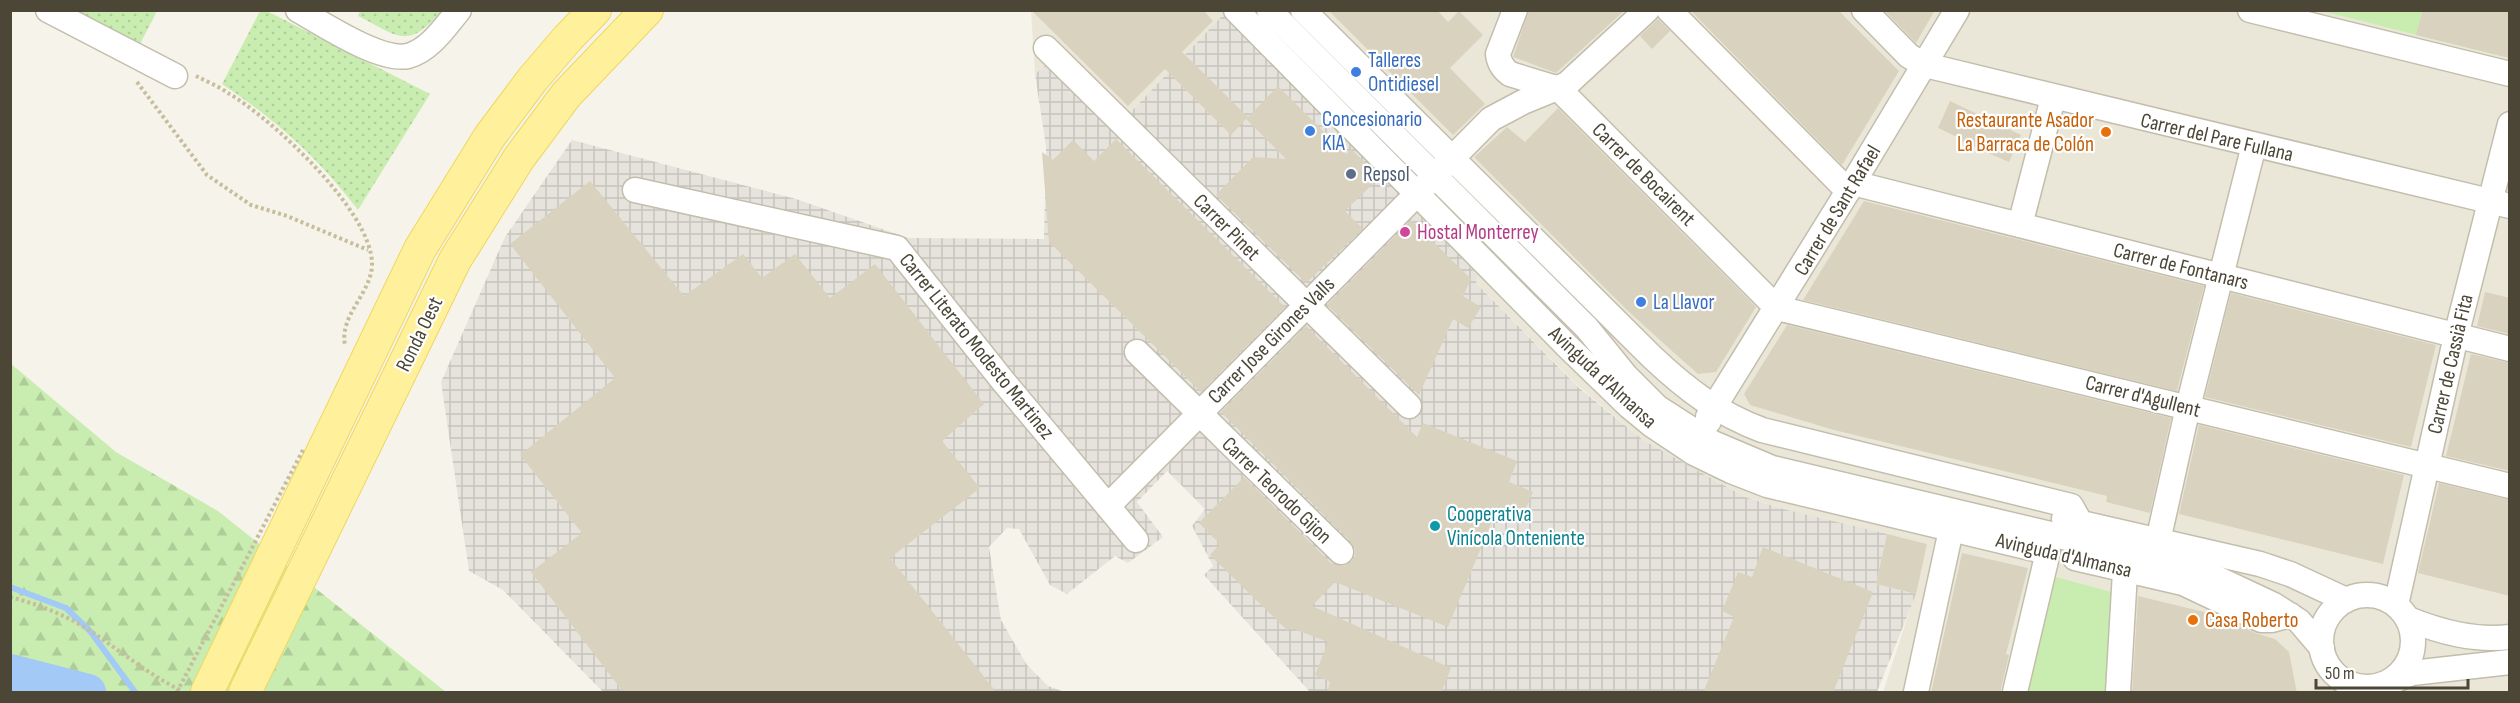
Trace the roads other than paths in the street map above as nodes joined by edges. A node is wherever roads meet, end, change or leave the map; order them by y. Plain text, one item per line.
1 (48, 10) edge
2 (298, 10) edge
3 (459, 10) edge
4 (595, 10) edge
5 (647, 10) edge
6 (1236, 10) edge
7 (1269, 10) edge
8 (1303, 10) edge
9 (1515, 10) edge
10 (1647, 10) edge
11 (1669, 10) edge
12 (1864, 10) edge
13 (1957, 10) edge
14 (2250, 10) edge
15 (2295, 16) edge
16 (1046, 48) dead end
17 (1924, 65) junction
18 (2510, 74) edge
19 (176, 76) road end
20 (1559, 89) junction
21 (2054, 98) junction
22 (2510, 124) edge
23 (2254, 145) junction
24 (1442, 167) junction
25 (1851, 187) junction
26 (635, 190) dead end
27 (1416, 193) junction
28 (2500, 204) edge
29 (2019, 225) junction
30 (2222, 276) junction
31 (1306, 305) junction
32 (1777, 308) junction
33 (1592, 333) junction
34 (2456, 336) junction
35 (1568, 347) junction
36 (2510, 349) edge
37 (1137, 352) dead end
38 (1409, 406) dead end
39 (2188, 407) junction
40 (1711, 412) junction
41 (1198, 414) junction
42 (1742, 455) junction
43 (1713, 462) junction
44 (2426, 466) junction
45 (1751, 479) junction
46 (2510, 486) edge
47 (1109, 505) junction
48 (1953, 521) junction
49 (2072, 521) junction
50 (1136, 540) dead end
51 (2158, 541) junction
52 (1341, 552) dead end
53 (2048, 552) junction
54 (2125, 561) junction
55 (2346, 600) junction
56 (2402, 612) junction
57 (2290, 615) junction
58 (2510, 637) edge
59 (2322, 648) junction
60 (2510, 662) edge
61 (2442, 670) junction
62 (2510, 678) edge
63 (2337, 684) edge
64 (2377, 690) edge
65 (207, 693) edge
66 (245, 693) edge
67 (1916, 693) edge
68 (2015, 693) edge
69 (2118, 693) edge

1 - 19 street
2 - 3 street
4 - 65 main road, Ronda Oest
5 - 66 main road, Ronda Oest
6 - 27 street, Avinguda d'Almansa
7 - 24 street, Avinguda d'Almansa
8 - 24 street, Avinguda d'Almansa
9 - 20 street, Carrer de Bocairent
10 - 20 street, Carrer Jose Girones Valls
11 - 25 street
12 - 17 street
13 - 17 street, Carrer de Sant Rafael
14 - 15 street
15 - 18 street
16 - 31 street, Carrer Pinet
17 - 21 street, Carrer del Pare Fullana
17 - 25 street, Carrer de Sant Rafael
20 - 24 street, Carrer Jose Girones Valls
20 - 32 street, Carrer de Bocairent
21 - 23 street, Carrer del Pare Fullana
21 - 29 street
22 - 28 street, Carrer de Cassià Fita
23 - 28 street, Carrer del Pare Fullana
23 - 30 street
24 - 27 street, Carrer Jose Girones Valls
24 - 33 street, Avinguda d'Almansa
24 - 40 street, Avinguda d'Almansa
25 - 29 street, Carrer de Fontanars
25 - 32 street, Carrer de Sant Rafael
26 - 47 street, Carrer Literato Modesto Martinez
27 - 31 street, Carrer Jose Girones Valls
27 - 35 street, Avinguda d'Almansa
28 - 34 street, Carrer de Cassià Fita
29 - 30 street, Carrer de Fontanars
30 - 34 street, Carrer de Fontanars
30 - 39 street
31 - 38 street, Carrer Pinet
31 - 41 street, Carrer Jose Girones Valls
32 - 39 street, Carrer d'Agullent
32 - 40 street, Carrer de Sant Rafael
33 - 35 street
33 - 40 street, Avinguda d'Almansa
33 - 42 street, Avinguda d'Almansa
34 - 36 street, Carrer de Fontanars
34 - 44 street, Carrer de Cassià Fita
35 - 43 street, Avinguda d'Almansa
37 - 41 street, Carrer Teorodo Gijon
39 - 44 street, Carrer d'Agullent
39 - 51 street
40 - 42 street
40 - 49 street, Avinguda d'Almansa
41 - 47 street, Carrer Jose Girones Valls
41 - 52 street, Carrer Teorodo Gijon
42 - 43 street
42 - 45 street
42 - 48 street, Avinguda d'Almansa
43 - 45 street, Avinguda d'Almansa
44 - 46 street, Carrer d'Agullent
44 - 56 street, Carrer de Cassià Fita
45 - 48 street, Avinguda d'Almansa
47 - 50 street, Carrer Literato Modesto Martinez
48 - 49 street
48 - 53 street, Avinguda d'Almansa
48 - 54 street, Avinguda d'Almansa
48 - 67 street
49 - 51 street, Avinguda d'Almansa
51 - 55 street, Avinguda d'Almansa
53 - 54 street, Avinguda d'Almansa
53 - 68 street
54 - 57 street, Avinguda d'Almansa
54 - 57 street, Avinguda d'Almansa
54 - 69 street
55 - 56 street
55 - 59 street
56 - 58 street
56 - 64 street
57 - 59 street, Avinguda d'Almansa
59 - 63 street
60 - 61 street
61 - 62 street
61 - 64 street
63 - 64 street

